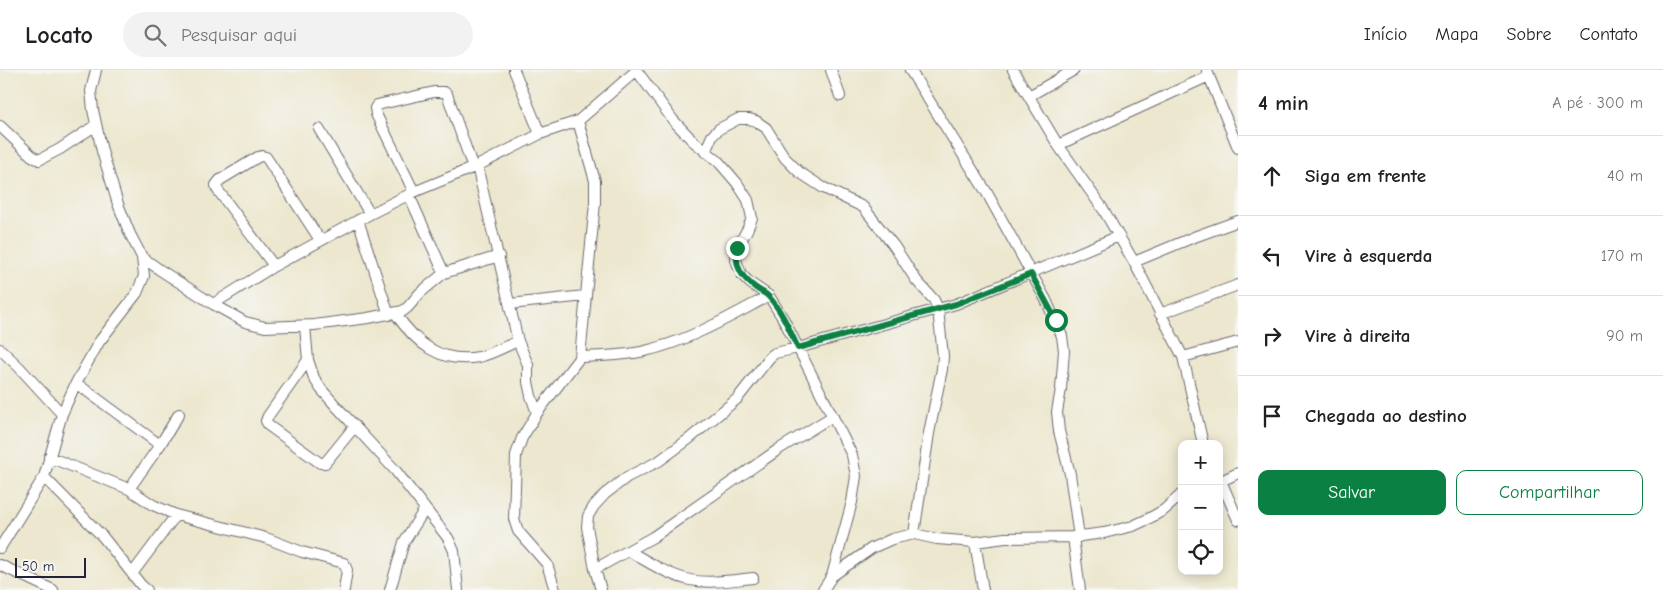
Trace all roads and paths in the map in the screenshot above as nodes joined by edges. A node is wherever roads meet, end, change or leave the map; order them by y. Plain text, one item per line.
1 (96, 70) edge
2 (514, 70) edge
3 (637, 70) edge
4 (831, 70) edge
5 (910, 70) edge
6 (1013, 70) edge
7 (1074, 70) edge
8 (1208, 73) edge
9 (840, 96) dead end
10 (1029, 96) junction
11 (578, 121) junction
12 (96, 125) junction
13 (0, 126) edge
14 (319, 130) dead end
15 (540, 134) junction
16 (1058, 145) junction
17 (1238, 148) edge
18 (705, 152) junction
19 (475, 167) junction
20 (412, 193) junction
21 (370, 214) junction
22 (358, 220) junction
23 (1238, 221) edge
24 (1119, 236) junction
25 (320, 240) junction
26 (499, 256) junction
27 (142, 257) junction
28 (1134, 262) junction
29 (274, 266) junction
30 (444, 273) junction
31 (1031, 274) junction
32 (1238, 285) edge
33 (586, 296) junction
34 (769, 296) junction
35 (213, 304) junction
36 (510, 304) junction
37 (938, 309) junction
38 (392, 314) junction
39 (1160, 314) junction
40 (305, 326) junction
41 (518, 342) junction
42 (1238, 342) edge
43 (798, 348) junction
44 (0, 349) edge
45 (1183, 357) junction
46 (580, 358) junction
47 (308, 360) junction
48 (76, 384) junction
49 (537, 412) junction
50 (62, 414) junction
51 (179, 414) dead end
52 (833, 416) junction
53 (355, 426) junction
54 (1202, 440) edge
55 (160, 445) junction
56 (49, 457) junction
57 (1238, 473) edge
58 (44, 477) junction
59 (1223, 480) edge
60 (1222, 485) edge
61 (129, 489) junction
62 (1178, 498) edge
63 (425, 509) junction
64 (176, 515) junction
65 (1238, 520) edge
66 (914, 534) junction
67 (1076, 537) junction
68 (976, 542) junction
69 (0, 548) edge
70 (629, 552) junction
71 (0, 566) edge
72 (595, 569) junction
73 (132, 574) junction
74 (832, 576) junction
75 (753, 578) dead end
76 (53, 590) edge
77 (147, 590) edge
78 (344, 590) edge
79 (390, 590) edge
80 (458, 590) edge
81 (555, 590) edge
82 (601, 590) edge
83 (823, 590) edge
84 (983, 590) edge
85 (1080, 590) edge

1 - 12 street
2 - 15 street
3 - 11 street
3 - 18 street
4 - 9 street
5 - 31 street
6 - 10 street
7 - 10 street
8 - 16 street
8 - 17 street
10 - 16 street
11 - 15 street
11 - 33 street
12 - 13 street
12 - 27 street
14 - 21 street
15 - 19 street
16 - 24 street
18 - 34 street
18 - 37 street
19 - 20 street
19 - 20 street
19 - 26 street
20 - 21 street
20 - 30 street
21 - 22 street
22 - 25 street
22 - 38 street
23 - 28 street
24 - 28 street
24 - 31 street
25 - 29 street
25 - 29 street
26 - 30 street
26 - 36 street
27 - 35 street
27 - 48 street
28 - 39 street
29 - 35 street
30 - 38 street
31 - 37 street
31 - 67 street
32 - 39 street
33 - 36 street
33 - 46 street
34 - 43 street
34 - 46 street
35 - 40 street
36 - 41 street
37 - 43 street
37 - 66 street
38 - 40 street
38 - 41 street
39 - 45 street
40 - 47 street
41 - 49 street
42 - 45 street
43 - 52 street
43 - 72 street
44 - 50 street
45 - 54 street
46 - 49 street
47 - 53 street
47 - 53 street
48 - 50 street
48 - 55 street
49 - 81 street
50 - 56 street
51 - 55 street
52 - 70 street
52 - 74 street
53 - 63 street
55 - 61 street
56 - 58 street
56 - 61 street
57 - 59 street
58 - 69 street
58 - 73 street
60 - 65 street
61 - 64 street
62 - 67 street
63 - 79 street
63 - 80 street
64 - 73 street
64 - 78 street
66 - 68 street
66 - 74 street
67 - 68 street
67 - 85 street
68 - 84 street
70 - 72 street
70 - 75 street
71 - 76 street
72 - 82 street
73 - 77 street
74 - 83 street

